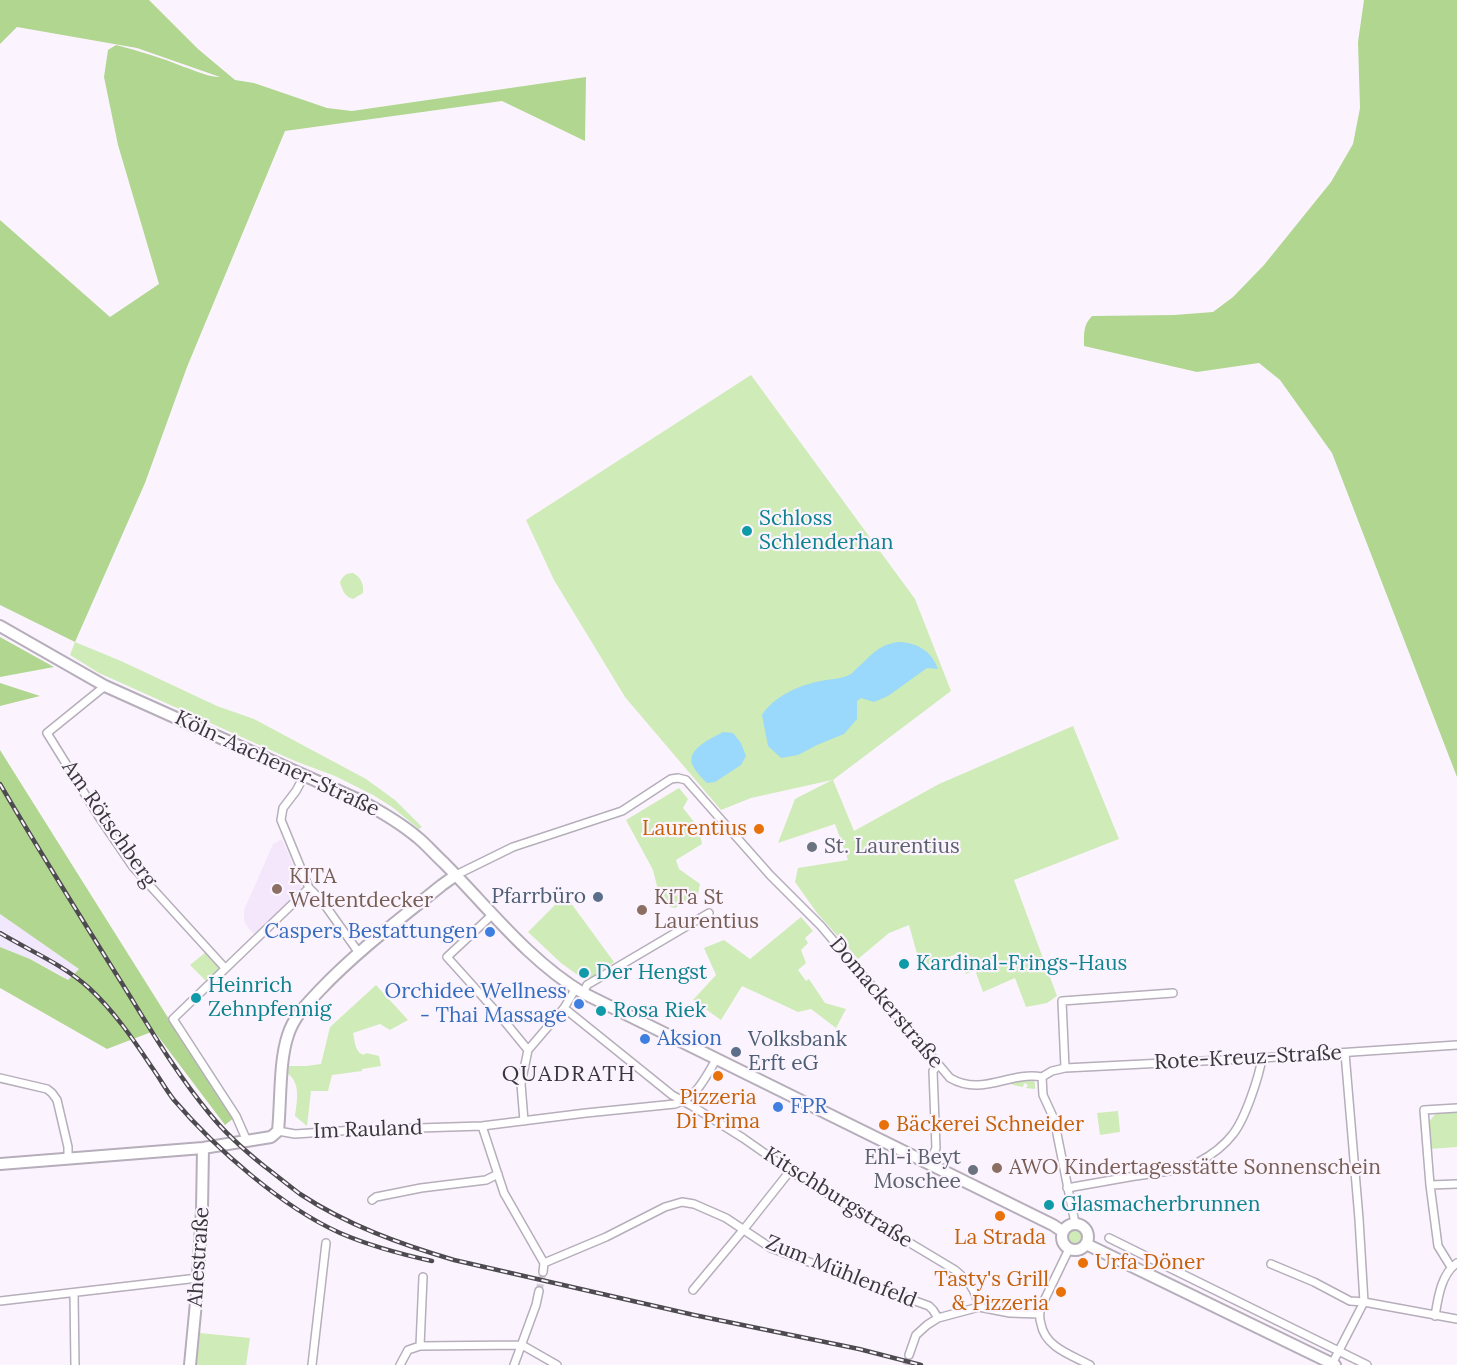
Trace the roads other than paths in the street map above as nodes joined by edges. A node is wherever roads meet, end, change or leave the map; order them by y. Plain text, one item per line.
1 (0, 626) edge
2 (105, 686) junction
3 (304, 776) junction
4 (456, 875) junction
5 (309, 888) junction
6 (709, 913) dead end
7 (493, 914) junction
8 (359, 953) junction
9 (225, 968) junction
10 (580, 991) junction
11 (1173, 993) dead end
12 (564, 1008) junction
13 (1457, 1045) edge
14 (528, 1050) junction
15 (1345, 1053) junction
16 (717, 1058) junction
17 (1262, 1058) junction
18 (938, 1065) junction
19 (1065, 1068) junction
20 (1042, 1077) junction
21 (0, 1078) edge
22 (684, 1102) junction
23 (1457, 1108) edge
24 (524, 1121) junction
25 (482, 1126) junction
26 (278, 1131) junction
27 (246, 1141) junction
28 (203, 1149) junction
29 (69, 1159) junction
30 (0, 1164) edge
31 (929, 1164) junction
32 (790, 1171) junction
33 (498, 1174) junction
34 (1457, 1184) edge
35 (1430, 1185) junction
36 (1067, 1188) junction
37 (372, 1200) dead end
38 (1075, 1223) junction
39 (744, 1229) junction
40 (1062, 1232) junction
41 (1109, 1238) dead end
42 (326, 1243) dead end
43 (1086, 1244) junction
44 (1069, 1249) junction
45 (1143, 1256) junction
46 (544, 1263) junction
47 (1271, 1263) dead end
48 (1131, 1265) junction
49 (1454, 1265) edge
50 (543, 1272) tunnel mouth
51 (423, 1277) dead end
52 (198, 1278) junction
53 (693, 1290) dead end
54 (539, 1291) tunnel mouth
55 (74, 1293) junction
56 (0, 1301) edge
57 (1364, 1302) junction
58 (979, 1307) junction
59 (1039, 1314) junction
60 (1435, 1316) junction
61 (938, 1318) junction
62 (1457, 1319) edge
63 (522, 1345) junction
64 (420, 1346) junction
65 (1339, 1351) junction
66 (909, 1355) tunnel mouth
67 (1334, 1364) edge
68 (75, 1365) edge
69 (190, 1365) edge
70 (312, 1365) edge
71 (400, 1365) edge
72 (514, 1365) edge
73 (557, 1365) edge
74 (1090, 1365) edge
75 (1367, 1365) edge

1 - 2 main road, Köln-Aachener-Straße
2 - 3 main road, Köln-Aachener-Straße
2 - 9 street, Am Rötschberg
3 - 4 main road, Köln-Aachener-Straße
3 - 5 street
4 - 7 main road, Köln-Aachener-Straße
4 - 8 main road
4 - 18 street, Domackerstraße
5 - 8 street
5 - 9 street
6 - 10 street
7 - 10 main road, Köln-Aachener-Straße
7 - 14 street
8 - 26 main road
9 - 27 street
10 - 12 street
10 - 16 main road, Köln-Aachener-Straße
11 - 19 street
12 - 14 street
12 - 22 street, Kitschburgstraße
13 - 15 street, Rote-Kreuz-Straße
14 - 24 street
15 - 17 street, Rote-Kreuz-Straße
15 - 57 street
16 - 22 street
16 - 31 main road, Köln-Aachener-Straße
17 - 19 street, Rote-Kreuz-Straße
17 - 36 street
18 - 20 street, Domackerstraße
18 - 31 street
19 - 20 street, Rote-Kreuz-Straße
20 - 36 street
21 - 29 street
22 - 24 street, Im Rauland
22 - 32 street, Kitschburgstraße
23 - 35 street
24 - 25 street, Im Rauland
25 - 26 street, Im Rauland
25 - 33 street
26 - 27 main road, Im Rauland
27 - 28 main road, Im Rauland
28 - 29 main road, Im Rauland
28 - 52 main road, Ahestraße
29 - 30 main road, Im Rauland
31 - 40 main road, Köln-Aachener-Straße
32 - 39 street
32 - 58 street, Kitschburgstraße
33 - 37 street
33 - 46 street
34 - 35 street
35 - 49 street
36 - 38 street
38 - 40 main road
38 - 43 main road
39 - 46 street, Zum Mühlenfeld
39 - 53 street
39 - 61 street, Zum Mühlenfeld
40 - 44 main road
41 - 45 street
42 - 70 street
43 - 44 main road
43 - 48 main road
44 - 59 street
45 - 48 street
45 - 65 street
46 - 50 street
47 - 57 street
48 - 67 main road
49 - 60 street
51 - 64 street
52 - 55 street
52 - 69 main road, Ahestraße
54 - 63 street
55 - 56 street
55 - 68 street
57 - 60 street
57 - 65 street
58 - 59 street
58 - 61 street
59 - 74 street
60 - 62 street
61 - 66 street
63 - 64 street
63 - 72 street
63 - 73 street
64 - 71 street
65 - 67 street
65 - 75 street

